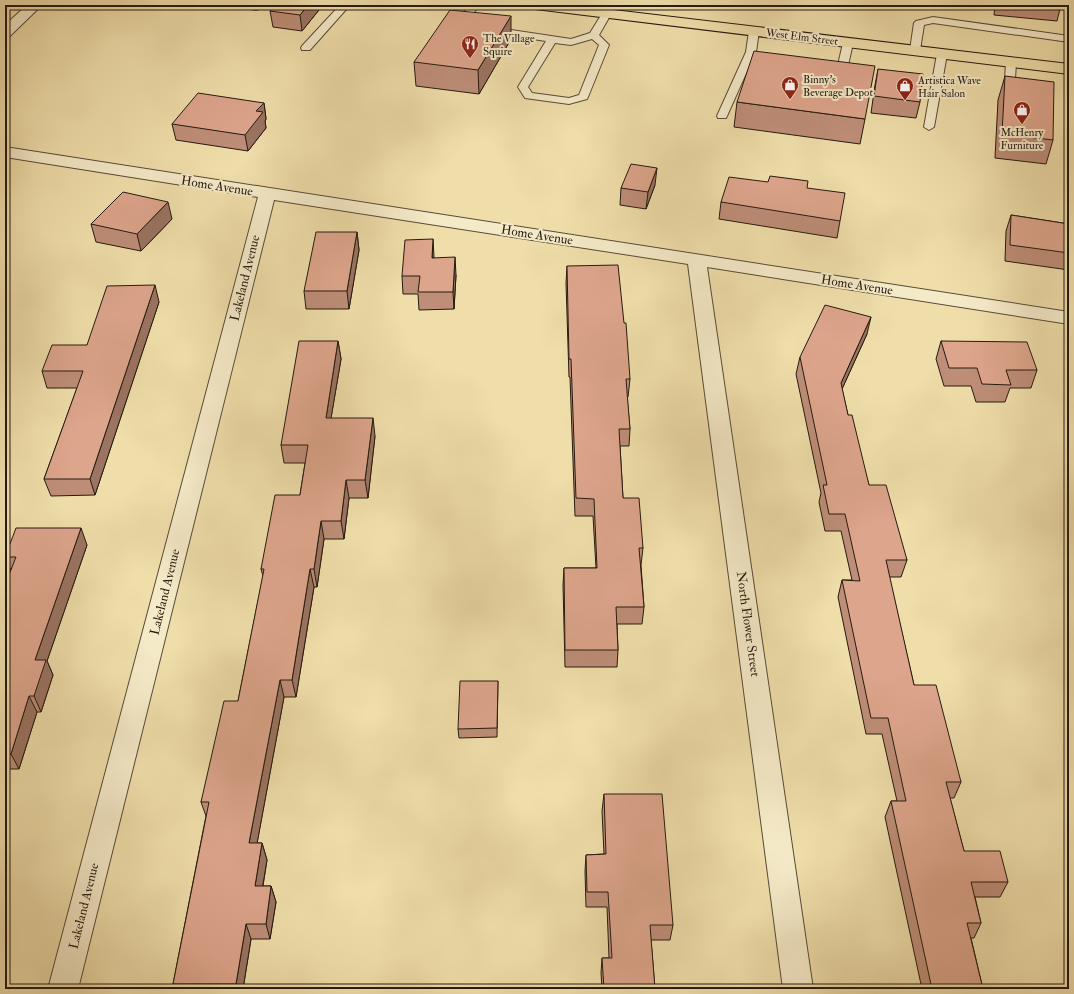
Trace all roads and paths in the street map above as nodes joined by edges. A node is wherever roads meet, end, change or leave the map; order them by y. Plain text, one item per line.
1 (35, 5) edge
2 (242, 5) edge
3 (263, 5) edge
4 (345, 5) edge
5 (475, 5) edge
6 (538, 5) edge
7 (606, 14) junction
8 (754, 31) junction
9 (5, 32) edge
10 (594, 35) junction
11 (552, 39) junction
12 (1069, 39) edge
13 (848, 43) junction
14 (306, 48) dead end
15 (915, 50) junction
16 (751, 52) junction
17 (942, 54) junction
18 (1011, 62) junction
19 (782, 65) edge
20 (821, 69) edge
21 (1069, 69) edge
22 (1009, 98) edge
23 (722, 116) dead end
24 (928, 127) dead end
25 (5, 152) edge
26 (267, 194) junction
27 (697, 260) junction
28 (1069, 318) edge
29 (62, 989) edge
30 (798, 989) edge

1 - 9 street
2 - 3 lane
4 - 14 lane
5 - 11 lane
6 - 7 main road, West Elm Street
7 - 8 main road, West Elm Street
7 - 10 lane
8 - 13 main road, West Elm Street
8 - 16 lane
10 - 11 lane
10 - 11 lane
12 - 15 lane
13 - 15 main road, West Elm Street
13 - 20 lane
15 - 17 main road, West Elm Street
16 - 19 lane
16 - 23 lane
17 - 18 main road, West Elm Street
17 - 24 lane
18 - 21 main road, West Elm Street
18 - 22 lane
25 - 26 street, Home Avenue
26 - 27 street, Home Avenue
26 - 29 street, Lakeland Avenue
27 - 28 street, Home Avenue
27 - 30 street, North Flower Street

